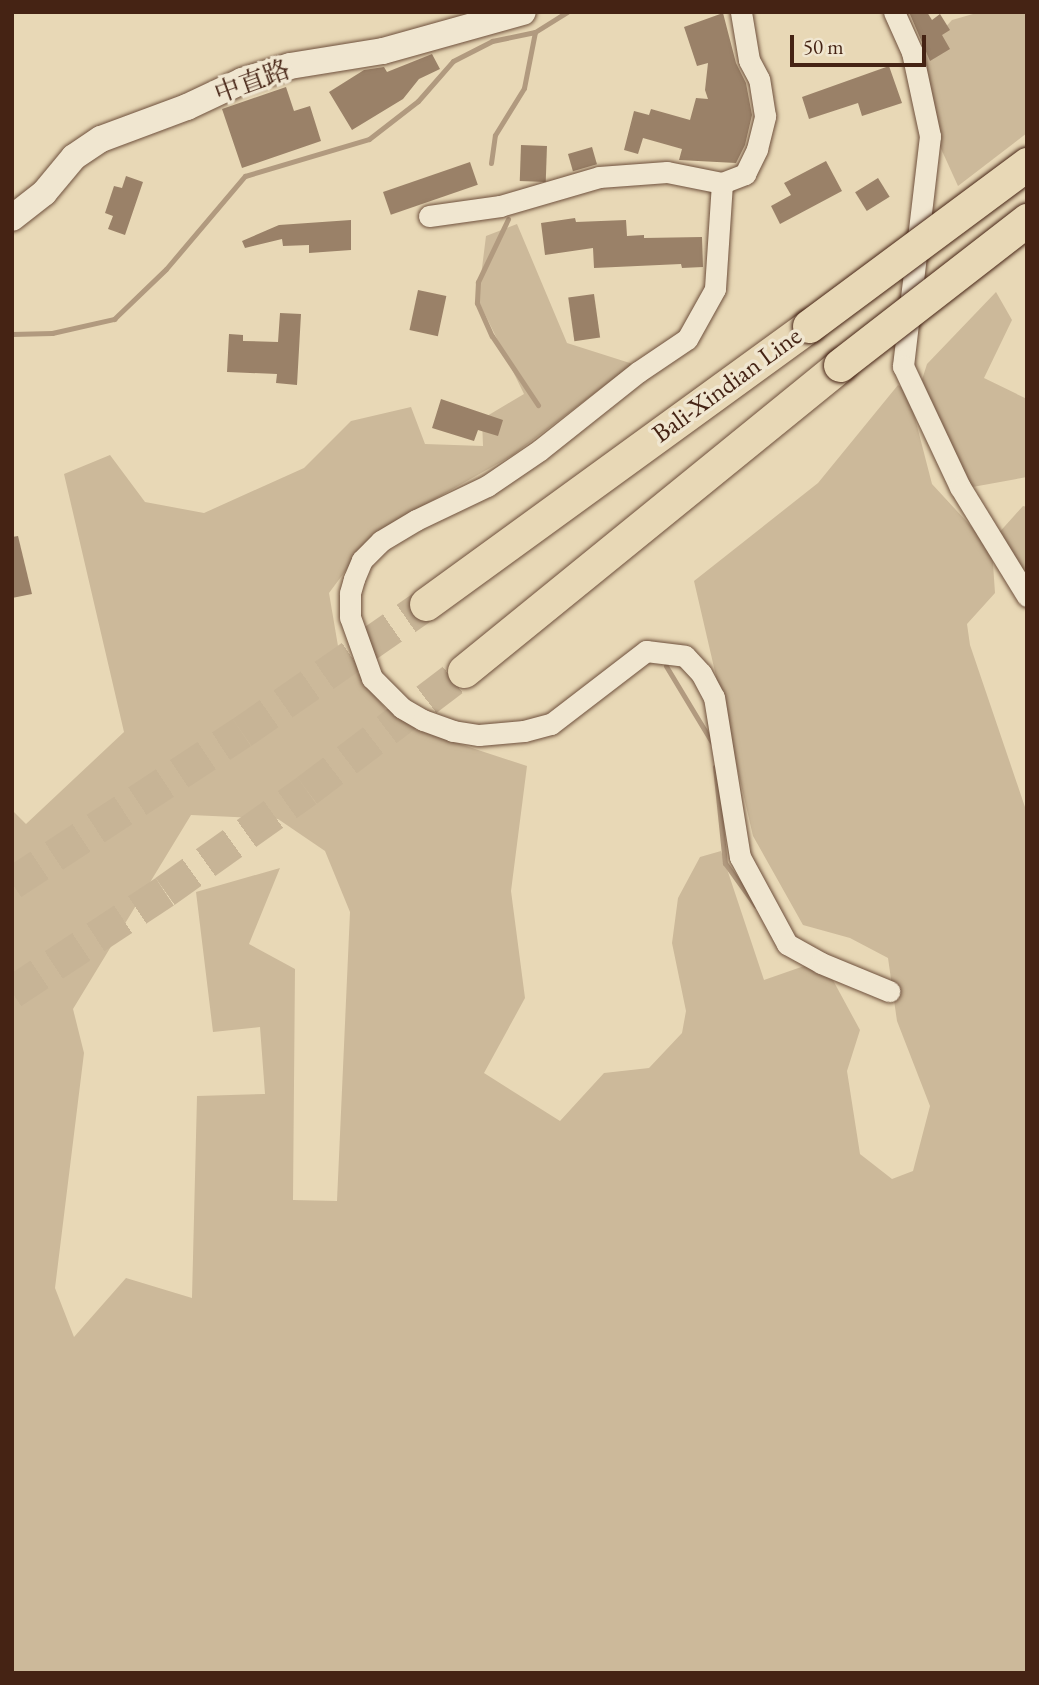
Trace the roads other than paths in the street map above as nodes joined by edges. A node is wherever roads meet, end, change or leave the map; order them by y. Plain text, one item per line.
1 (523, 12) edge
2 (741, 12) edge
3 (894, 12) edge
4 (1027, 164) edge
5 (722, 183) junction
6 (429, 216) dead end
7 (12, 218) edge
8 (1027, 219) edge
9 (1027, 596) edge
10 (426, 604) tunnel mouth
11 (464, 671) tunnel mouth
12 (888, 992) dead end

1 - 7 street, 中直路
2 - 5 street
3 - 9 street
4 - 10 highway, Bali-Xindian Line, bridge
5 - 6 street
5 - 12 street
8 - 11 highway, Bali-Xindian Line, bridge

